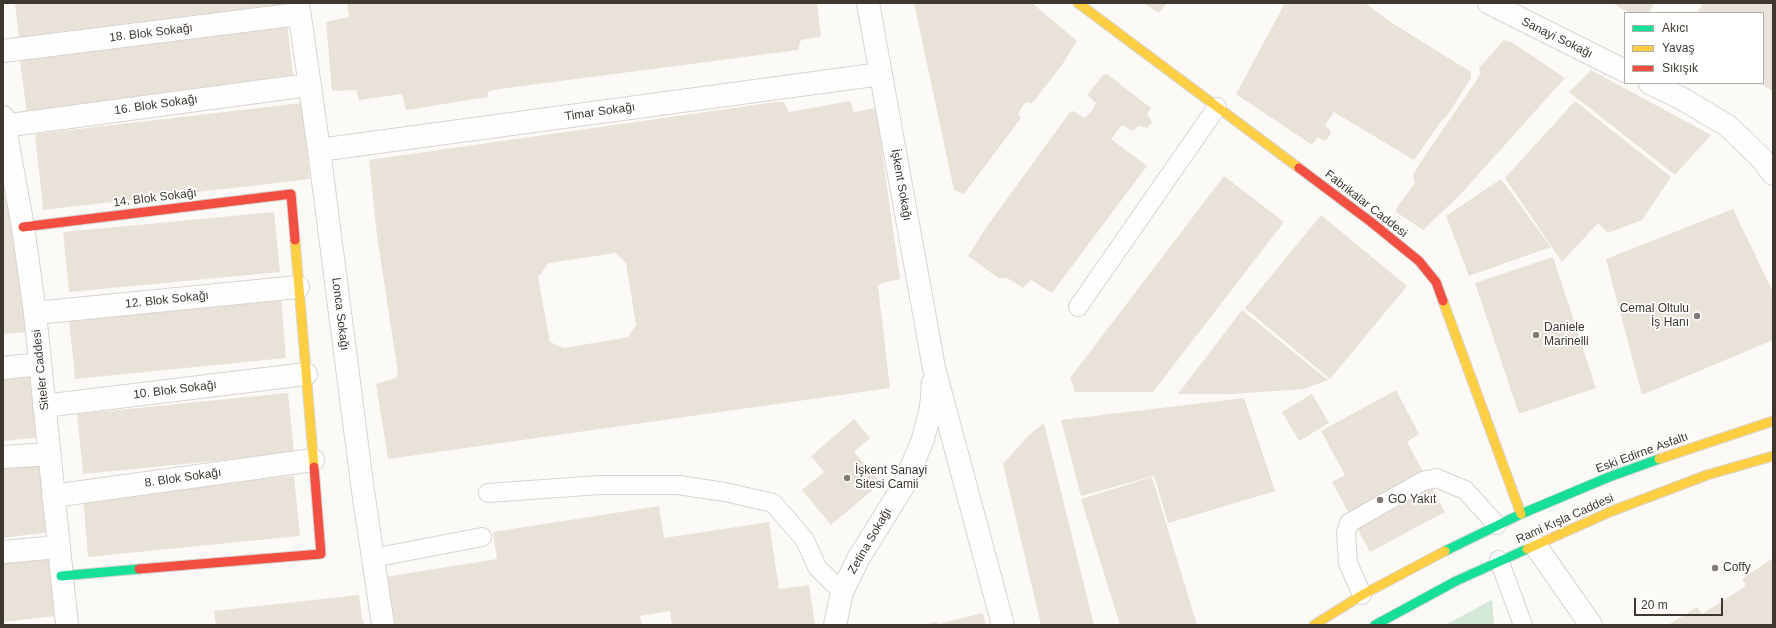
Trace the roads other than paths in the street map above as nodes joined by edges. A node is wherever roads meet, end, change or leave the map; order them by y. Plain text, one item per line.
1 (868, 3) edge
2 (1078, 3) edge
3 (1489, 3) edge
4 (298, 8) edge
5 (3, 52) edge
6 (1624, 70) edge
7 (881, 74) junction
8 (1652, 84) edge
9 (308, 85) junction
10 (1216, 107) junction
11 (3, 123) edge
12 (319, 150) junction
13 (1773, 174) edge
14 (23, 226) junction
15 (298, 287) junction
16 (1078, 307) dead end
17 (35, 313) junction
18 (40, 364) junction
19 (3, 368) edge
20 (934, 368) junction
21 (306, 374) junction
22 (44, 406) junction
23 (1773, 422) edge
24 (50, 454) junction
25 (1773, 456) edge
26 (3, 457) edge
27 (313, 460) junction
28 (488, 493) dead end
29 (54, 496) junction
30 (1521, 514) junction
31 (1497, 525) junction
32 (482, 537) dead end
33 (1535, 545) junction
34 (58, 547) junction
35 (3, 552) edge
36 (373, 558) junction
37 (1499, 560) junction
38 (61, 576) junction
39 (842, 592) junction
40 (1362, 595) junction
41 (1387, 622) edge
42 (67, 625) edge
43 (383, 625) edge
44 (835, 625) edge
45 (1003, 625) edge
46 (1314, 625) edge
47 (1523, 625) edge
48 (1591, 625) edge

1 - 7 street, İşkent Sokağı
2 - 10 street, Fabrikalar Caddesi
3 - 6 street, Sanayi Sokağı
4 - 5 street, 18. Blok Sokağı
4 - 9 street, Lonca Sokağı
7 - 12 street, Timar Sokağı
7 - 20 street, İşkent Sokağı
8 - 13 street
9 - 11 street, 16. Blok Sokağı
9 - 12 street, Lonca Sokağı
10 - 16 lane
10 - 30 street, Fabrikalar Caddesi
11 - 14 street, Siteler Caddesi
12 - 36 street, Lonca Sokağı
14 - 15 street, 14. Blok Sokağı
14 - 17 street, Siteler Caddesi
15 - 17 street, 12. Blok Sokağı
15 - 21 street
17 - 18 street, Siteler Caddesi
18 - 19 street
18 - 22 street, Siteler Caddesi
20 - 39 street, Zetina Sokağı
20 - 45 street
21 - 22 street, 10. Blok Sokağı
21 - 27 street
22 - 24 street, Siteler Caddesi
23 - 30 street, Eski Edirne Asfaltı
24 - 26 street
24 - 29 street, Siteler Caddesi
25 - 33 street, Rami Kışla Caddesi
27 - 29 street, 8. Blok Sokağı
27 - 38 street
28 - 39 lane
29 - 34 street, Siteler Caddesi
30 - 31 street, Rami Kışla Caddesi
31 - 40 street, Rami Kışla Caddesi
31 - 40 lane
32 - 36 lane
33 - 37 street, Rami Kışla Caddesi
33 - 48 street
34 - 35 street
34 - 38 street, Siteler Caddesi
36 - 43 street, Lonca Sokağı
37 - 41 street, Rami Kışla Caddesi
37 - 47 lane
38 - 42 street, Siteler Caddesi
39 - 44 street, Zetina Sokağı
40 - 46 street, Rami Kışla Caddesi

